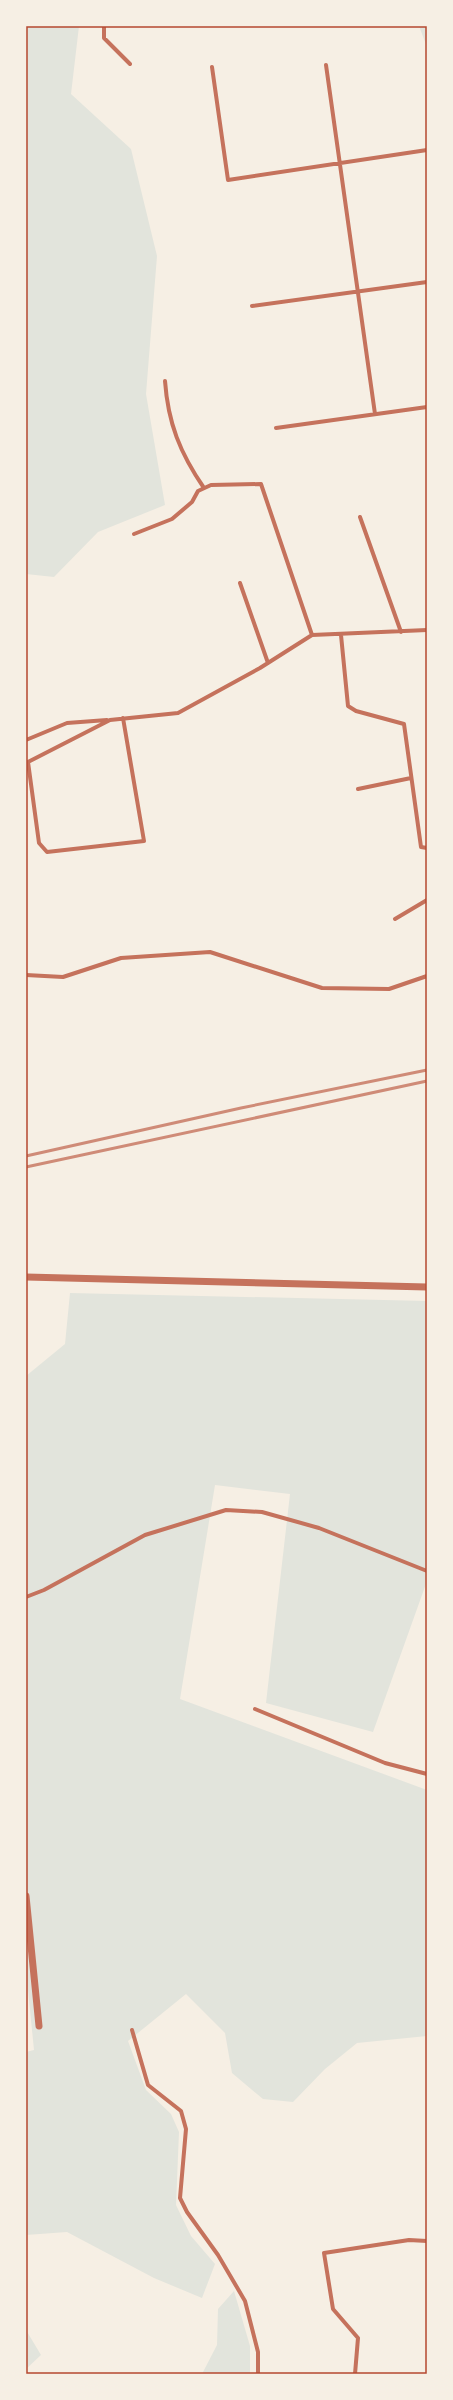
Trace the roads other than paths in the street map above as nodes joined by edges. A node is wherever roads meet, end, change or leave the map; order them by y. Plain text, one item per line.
1 (104, 26) edge
2 (130, 64) dead end
3 (326, 65) dead end
4 (212, 67) dead end
5 (427, 150) edge
6 (340, 163) junction
7 (427, 282) edge
8 (358, 292) junction
9 (252, 306) dead end
10 (165, 381) dead end
11 (427, 407) edge
12 (375, 414) junction
13 (276, 428) dead end
14 (204, 488) junction
15 (360, 517) dead end
16 (134, 534) dead end
17 (240, 583) dead end
18 (427, 630) edge
19 (401, 632) junction
20 (312, 635) junction
21 (341, 635) junction
22 (268, 663) junction
23 (123, 718) junction
24 (110, 720) junction
25 (26, 740) edge
26 (27, 763) edge
27 (411, 778) junction
28 (358, 789) dead end
29 (427, 848) edge
30 (427, 900) edge
31 (395, 919) dead end
32 (26, 975) edge
33 (427, 976) edge
34 (26, 1277) edge
35 (427, 1287) edge
36 (427, 1571) edge
37 (26, 1597) edge
38 (256, 1709) dead end
39 (427, 1774) edge
40 (26, 1896) edge
41 (39, 2026) dead end
42 (132, 2030) dead end
43 (427, 2241) edge
44 (258, 2374) edge
45 (355, 2374) edge

1 - 2 street
3 - 6 street
4 - 6 street
5 - 6 street
6 - 8 street
7 - 8 street
8 - 9 street
8 - 12 street
10 - 14 street
11 - 12 street
12 - 13 street
14 - 16 street
14 - 20 street
15 - 19 street
17 - 22 street
18 - 19 street
19 - 21 street
20 - 21 street
20 - 22 street
21 - 27 street
22 - 23 street
23 - 24 street
23 - 26 street
24 - 25 street
24 - 26 street
27 - 28 street
27 - 29 street
30 - 31 street
32 - 33 street
34 - 35 street
36 - 37 street
38 - 39 street
40 - 41 street
42 - 44 street
43 - 45 street

